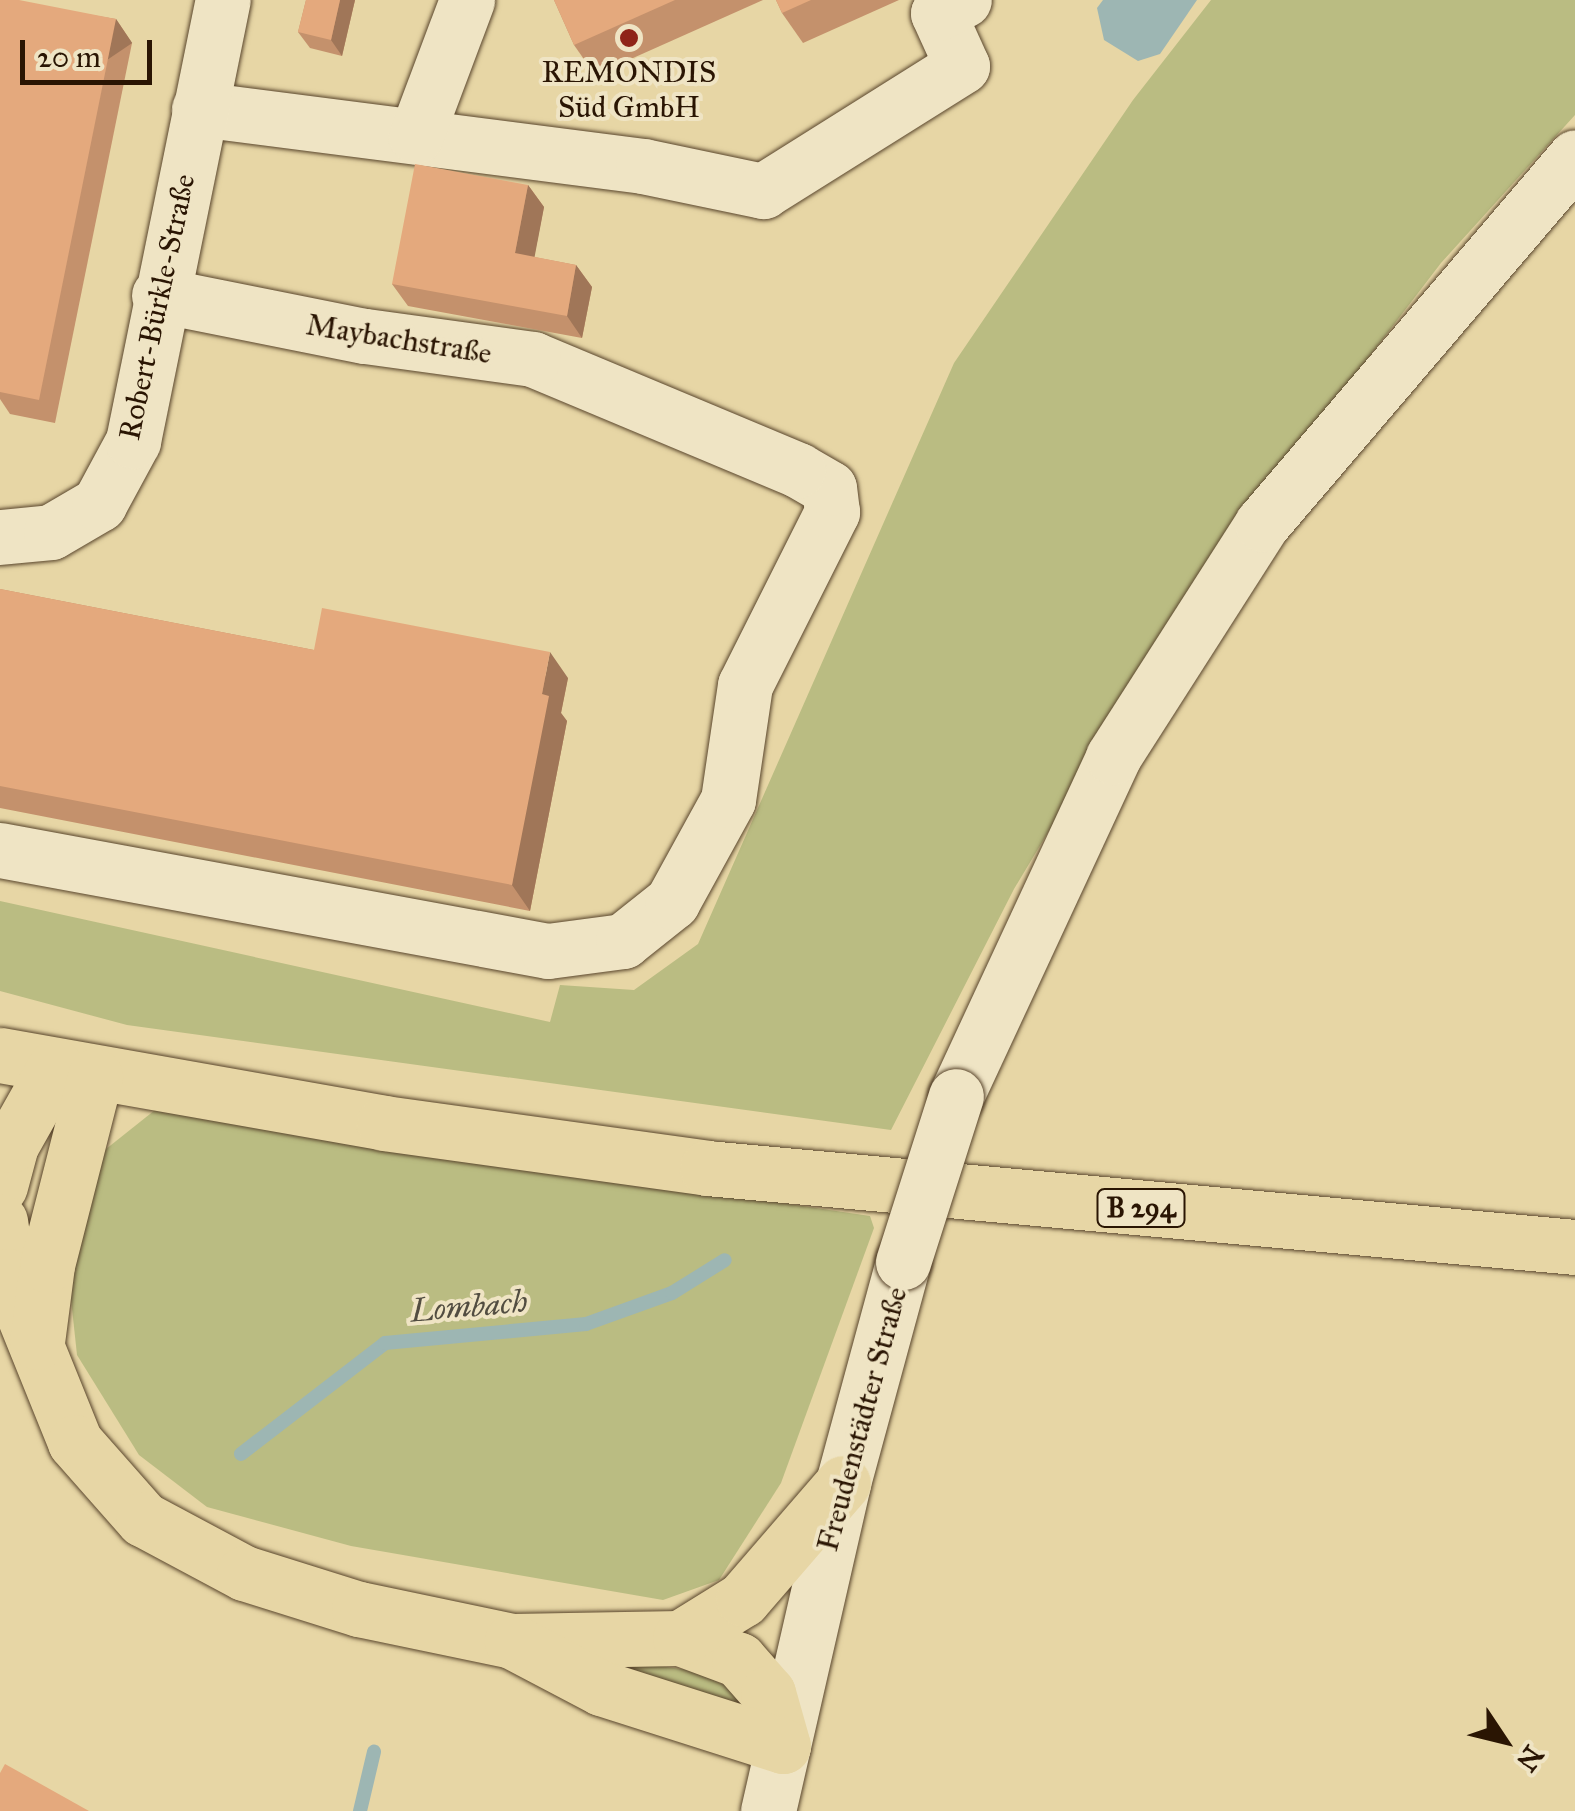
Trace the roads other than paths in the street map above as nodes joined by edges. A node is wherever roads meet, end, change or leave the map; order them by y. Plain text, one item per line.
1 (223, 0) edge
2 (467, 0) edge
3 (964, 0) edge
4 (199, 109) junction
5 (416, 136) junction
6 (1575, 157) edge
7 (159, 296) junction
8 (0, 537) edge
9 (0, 850) edge
10 (0, 1055) edge
11 (75, 1071) junction
12 (0, 1186) edge
13 (0, 1221) edge
14 (1575, 1247) edge
15 (36, 1355) junction
16 (844, 1483) junction
17 (680, 1638) junction
18 (512, 1641) junction
19 (783, 1746) junction
20 (768, 1811) edge

1 - 4 street, Robert-Bürkle-Straße
2 - 5 street
3 - 5 street
4 - 5 street
4 - 7 street, Robert-Bürkle-Straße
6 - 16 street, Freudenstädter Straße, bridge
7 - 8 street, Robert-Bürkle-Straße
7 - 9 street, Maybachstraße
10 - 11 main road, B 294
11 - 12 main road
11 - 14 main road, B 294
11 - 15 main road
13 - 15 main road
15 - 18 main road
16 - 17 main road
16 - 19 street, Freudenstädter Straße
17 - 18 main road
17 - 19 main road
18 - 19 main road
19 - 20 street, Freudenstädter Straße

